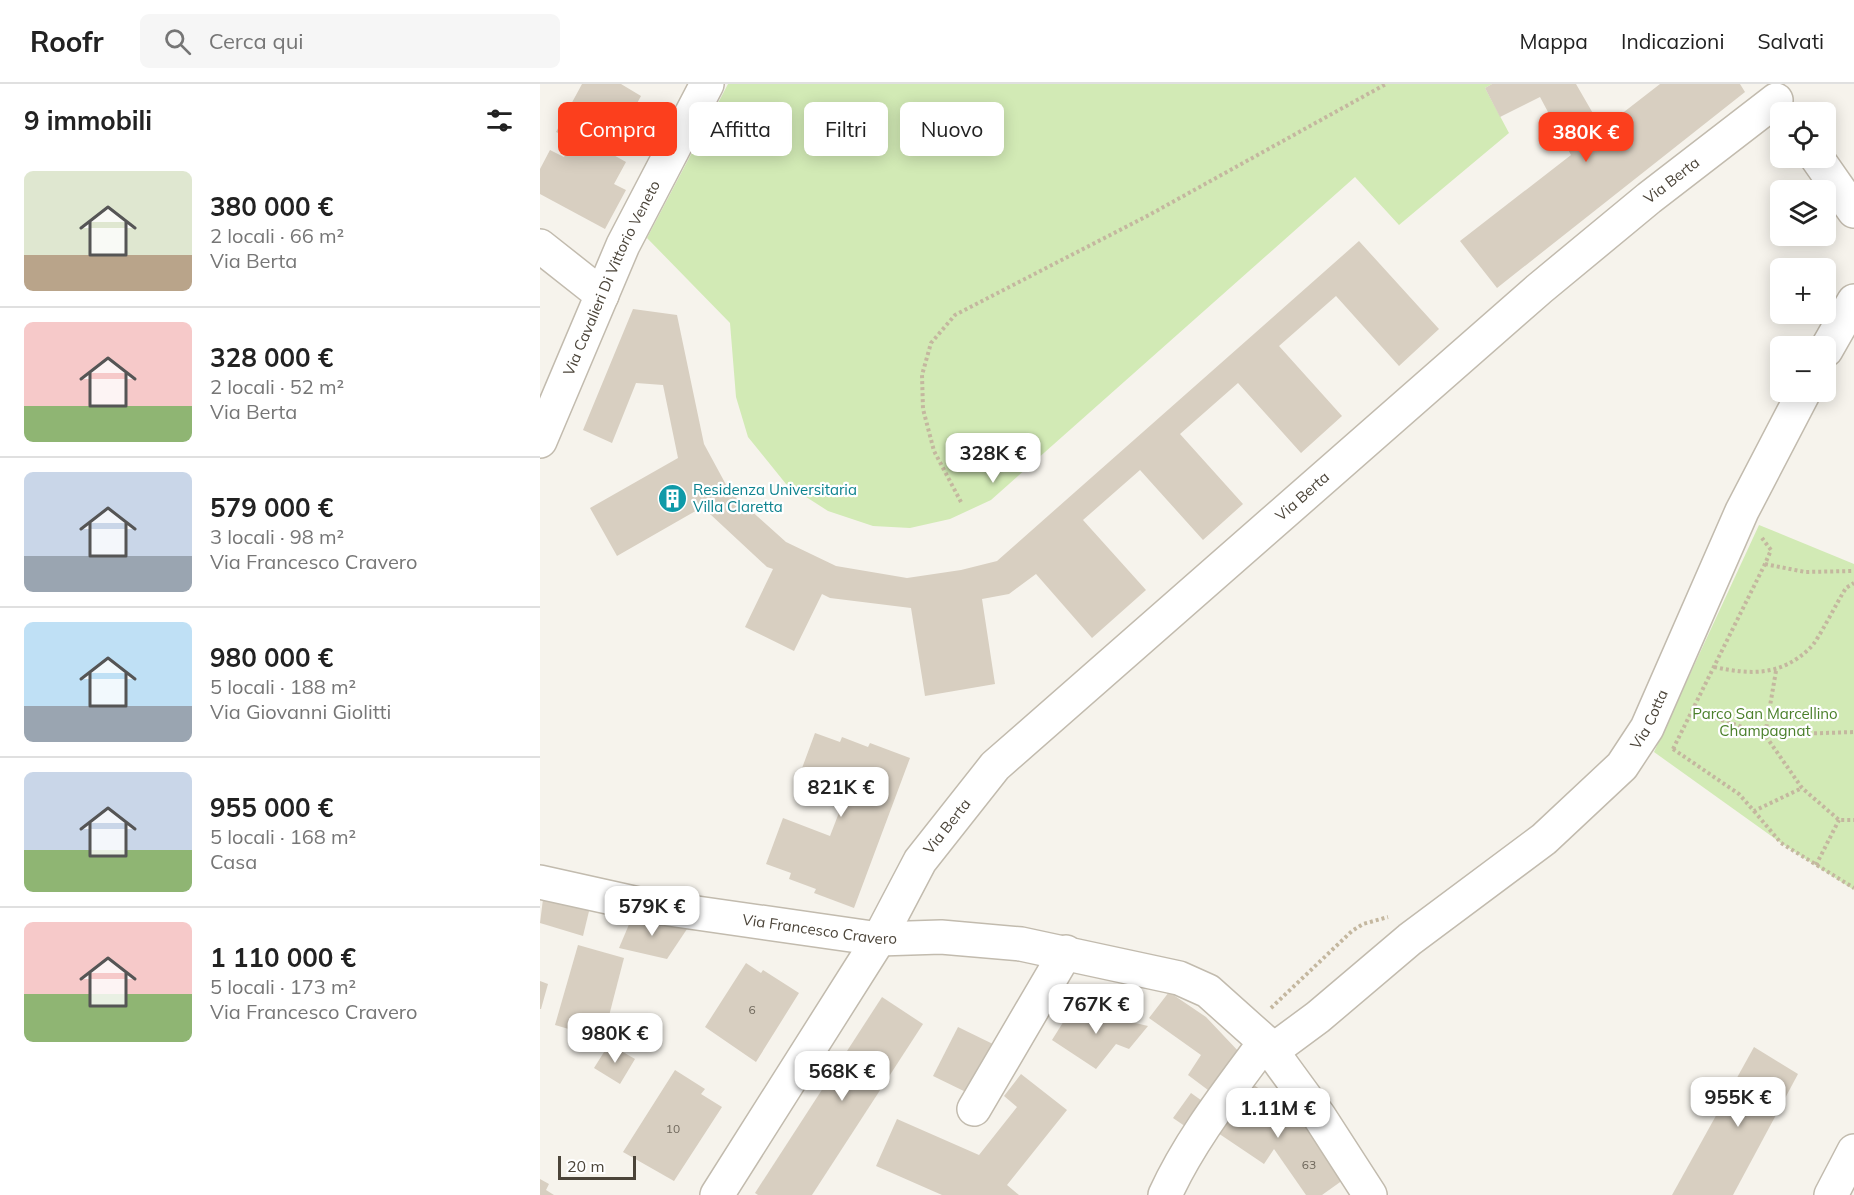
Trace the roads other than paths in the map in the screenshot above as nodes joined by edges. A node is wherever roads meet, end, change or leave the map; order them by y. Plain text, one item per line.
1 (707, 84) edge
2 (1776, 99) edge
3 (1824, 168) edge
4 (1854, 211) edge
5 (540, 246) edge
6 (602, 295) junction
7 (1854, 301) edge
8 (1834, 336) edge
9 (1798, 402) edge
10 (540, 441) edge
11 (540, 882) edge
12 (879, 939) junction
13 (1066, 952) junction
14 (1269, 1047) junction
15 (974, 1109) dead end
16 (1854, 1151) edge
17 (1834, 1194) edge
18 (717, 1195) edge
19 (1165, 1195) edge
20 (1370, 1195) edge

1 - 6 street, Via Cavalieri Di Vittorio Veneto
2 - 12 street, Via Berta
3 - 4 street
5 - 6 street
6 - 10 street, Via Cavalieri Di Vittorio Veneto
7 - 8 street
9 - 14 street, Via Cotta
11 - 12 street, Via Francesco Cravero
12 - 13 street, Via Francesco Cravero
12 - 18 street, Via Berta
13 - 14 street, Via Francesco Cravero
13 - 15 street
14 - 19 street
14 - 20 street, Via Francesco Cravero
16 - 17 street

